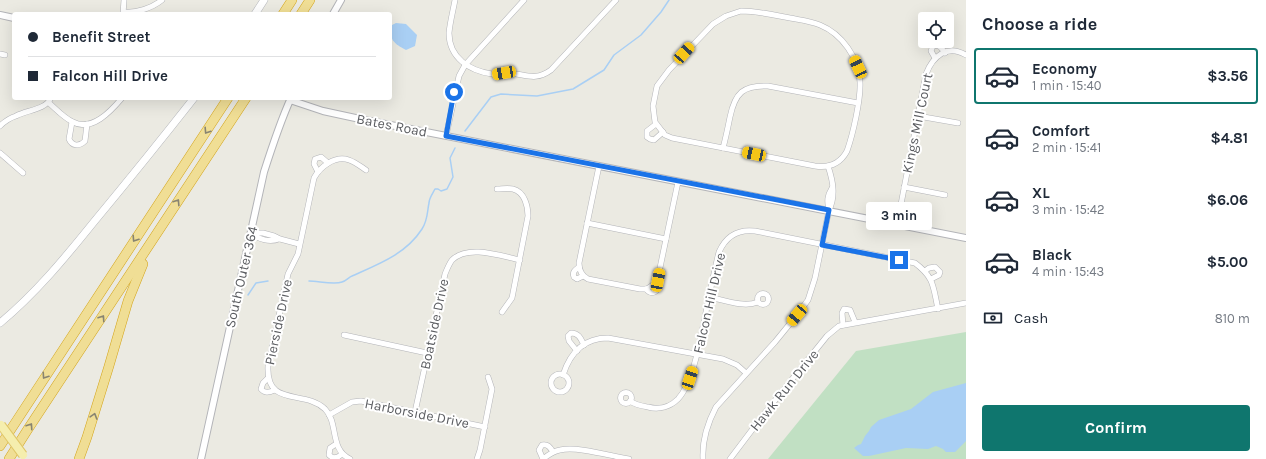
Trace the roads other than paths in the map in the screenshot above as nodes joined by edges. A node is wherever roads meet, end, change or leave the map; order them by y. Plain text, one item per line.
1 (124, 0) edge
2 (162, 0) edge
3 (264, 0) edge
4 (292, 0) edge
5 (310, 0) edge
6 (341, 0) edge
7 (456, 0) edge
8 (524, 0) edge
9 (616, 0) edge
10 (124, 12) edge
11 (134, 12) edge
12 (255, 12) edge
13 (284, 12) edge
14 (302, 12) edge
15 (334, 12) edge
16 (0, 15) edge
17 (12, 18) edge
18 (945, 52) junction
19 (966, 55) edge
20 (935, 58) junction
21 (465, 65) junction
22 (50, 100) edge
23 (120, 100) edge
24 (192, 100) edge
25 (227, 100) edge
26 (245, 100) edge
27 (291, 100) edge
28 (294, 100) edge
29 (858, 103) junction
30 (918, 116) junction
31 (72, 122) junction
32 (958, 123) dead end
33 (87, 124) junction
34 (656, 124) junction
35 (0, 126) edge
36 (663, 132) junction
37 (446, 136) junction
38 (724, 148) junction
39 (0, 153) edge
40 (328, 163) junction
41 (599, 166) junction
42 (828, 166) junction
43 (366, 170) dead end
44 (318, 172) junction
45 (23, 173) dead end
46 (678, 182) junction
47 (904, 187) junction
48 (497, 189) dead end
49 (945, 195) dead end
50 (829, 210) junction
51 (587, 223) junction
52 (897, 224) junction
53 (159, 231) junction
54 (251, 233) junction
55 (666, 238) junction
56 (966, 238) edge
57 (299, 244) junction
58 (822, 245) junction
59 (520, 260) junction
60 (579, 267) junction
61 (925, 271) junction
62 (583, 276) junction
63 (931, 279) junction
64 (709, 297) junction
65 (758, 302) dead end
66 (966, 303) edge
67 (938, 309) junction
68 (502, 312) dead end
69 (855, 322) junction
70 (0, 323) edge
71 (843, 325) junction
72 (344, 335) dead end
73 (584, 345) junction
74 (577, 351) junction
75 (427, 353) junction
76 (697, 355) junction
77 (746, 373) junction
78 (563, 375) dead end
79 (488, 377) dead end
80 (268, 378) junction
81 (275, 390) junction
82 (630, 401) dead end
83 (22, 411) junction
84 (415, 412) junction
85 (329, 415) junction
86 (1, 425) edge
87 (485, 427) junction
88 (0, 438) edge
89 (336, 444) junction
90 (0, 446) edge
91 (553, 452) junction
92 (342, 454) junction
93 (23, 455) dead end
94 (608, 457) edge
95 (10, 459) edge
96 (79, 459) edge
97 (201, 459) edge
98 (350, 459) edge
99 (477, 459) edge
100 (543, 459) edge
101 (629, 459) edge
102 (703, 459) edge
103 (730, 459) edge

1 - 10 street
2 - 11 street
3 - 12 main road
4 - 13 highway
5 - 14 highway
6 - 15 street
7 - 21 street
8 - 21 street
9 - 21 street
16 - 17 street
18 - 19 street
18 - 20 street, Kings Mill Court
18 - 20 street
20 - 30 street, Kings Mill Court
21 - 37 street
22 - 31 street
22 - 35 street
23 - 33 street
24 - 70 main road
25 -> 83 highway
53 -> 26 highway
27 - 54 street, South Outer 364
28 - 37 street, Bates Road
29 - 34 street
29 - 38 street
29 - 42 street
30 - 32 street
30 - 47 street, Kings Mill Court
31 - 33 street
31 - 33 street
34 - 36 street
34 - 36 street
36 - 38 street
37 - 41 street, Bates Road
38 - 42 street
39 - 45 street
40 - 43 street, Pierside Drive
40 - 44 street, Pierside Drive
40 - 44 street, Pierside Drive
41 - 46 street, Bates Road
41 - 51 street
42 - 50 street
44 - 57 street, Pierside Drive
46 - 50 street, Bates Road
46 - 55 street
47 - 49 street
47 - 52 street, Kings Mill Court
48 - 59 street
50 - 52 street, Bates Road
50 - 58 street
51 - 55 street
51 - 60 street
52 - 56 street, Bates Road
95 -> 53 highway
96 -> 53 highway
54 - 57 street
54 - 97 street, South Outer 364
55 - 62 street
57 - 80 street, Pierside Drive
58 - 61 street, Falcon Hill Drive
58 - 64 street, Falcon Hill Drive
58 - 77 street
59 - 68 street
59 - 75 street, Boatside Drive
60 - 62 street
60 - 62 street
61 - 63 street, Falcon Hill Drive
61 - 63 street, Falcon Hill Drive
63 - 67 street, Falcon Hill Drive
64 - 65 street
64 - 76 street, Falcon Hill Drive
66 - 67 street, Hawk Run Drive
67 - 69 street, Hawk Run Drive
69 - 71 street, Hawk Run Drive
69 - 71 street
71 - 103 street, Hawk Run Drive
72 - 75 street
73 - 74 street
73 - 74 street
73 - 76 street
74 - 78 street
75 - 84 street, Boatside Drive
76 - 77 street
76 - 82 street, Falcon Hill Drive
77 - 102 street
79 - 87 street
80 - 81 street, Pierside Drive
80 - 81 street, Pierside Drive
81 - 85 street, Pierside Drive
83 - 88 highway
83 - 90 highway
84 - 85 street, Harborside Drive
84 - 87 street, Harborside Drive
85 - 89 street
86 - 93 main road, bridge
87 - 99 street
89 - 92 street
89 - 92 street
91 - 94 street
91 - 100 street
91 - 100 street
92 - 98 street
94 - 101 street

